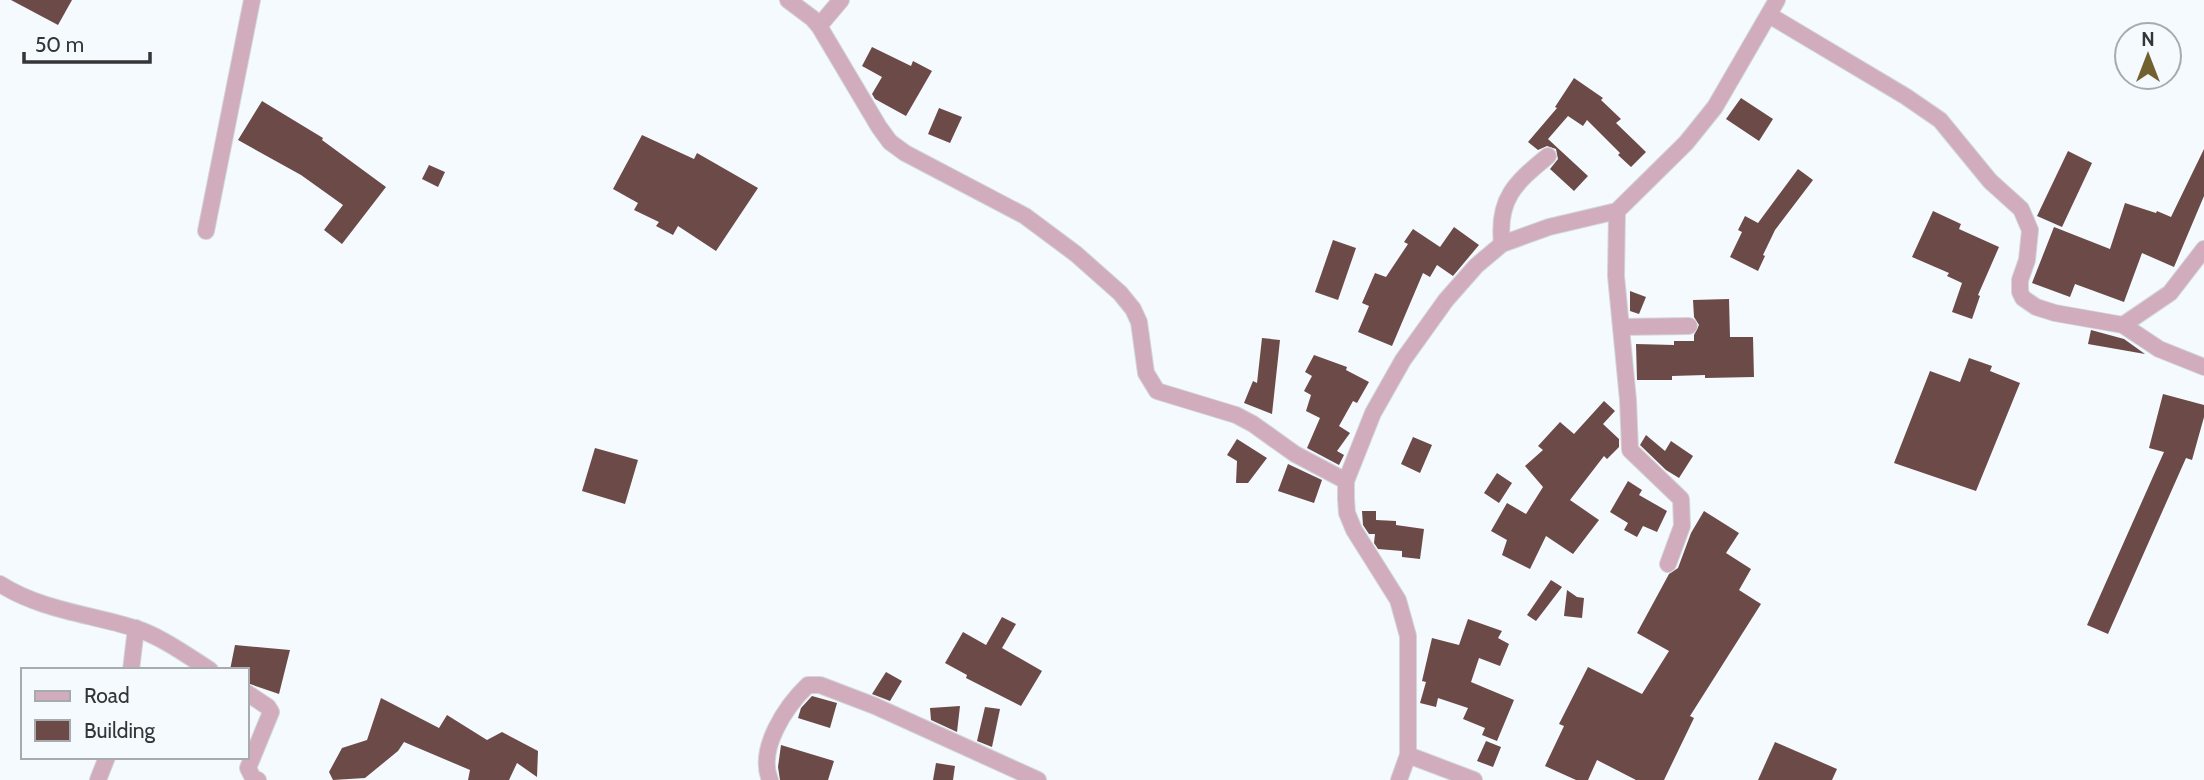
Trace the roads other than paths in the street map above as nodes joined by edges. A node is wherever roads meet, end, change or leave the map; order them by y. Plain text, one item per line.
1 (252, 0) edge
2 (788, 0) edge
3 (841, 0) edge
4 (1777, 0) edge
5 (1769, 15) junction
6 (819, 26) junction
7 (1548, 156) dead end
8 (1617, 211) junction
9 (206, 231) dead end
10 (1502, 244) junction
11 (2204, 249) edge
12 (2123, 325) junction
13 (1689, 326) dead end
14 (1621, 327) junction
15 (2204, 367) edge
16 (1346, 481) junction
17 (1668, 564) dead end
18 (0, 584) edge
19 (136, 628) junction
20 (131, 668) edge
21 (207, 668) edge
22 (248, 694) edge
23 (1408, 755) junction
24 (106, 759) edge
25 (98, 780) edge
26 (258, 780) edge
27 (770, 780) edge
28 (1038, 780) edge
29 (1399, 780) edge
30 (1474, 780) edge

1 - 9 street
2 - 6 street
3 - 6 street
4 - 5 street
5 - 8 street
5 - 12 street
6 - 16 street
7 - 10 street
8 - 10 street
8 - 14 street
10 - 16 street
11 - 12 street
12 - 15 street
13 - 14 street
14 - 17 street
16 - 23 street
18 - 19 street
19 - 20 street
19 - 21 street
22 - 26 street
23 - 29 street
23 - 30 street
24 - 25 street
27 - 28 street

